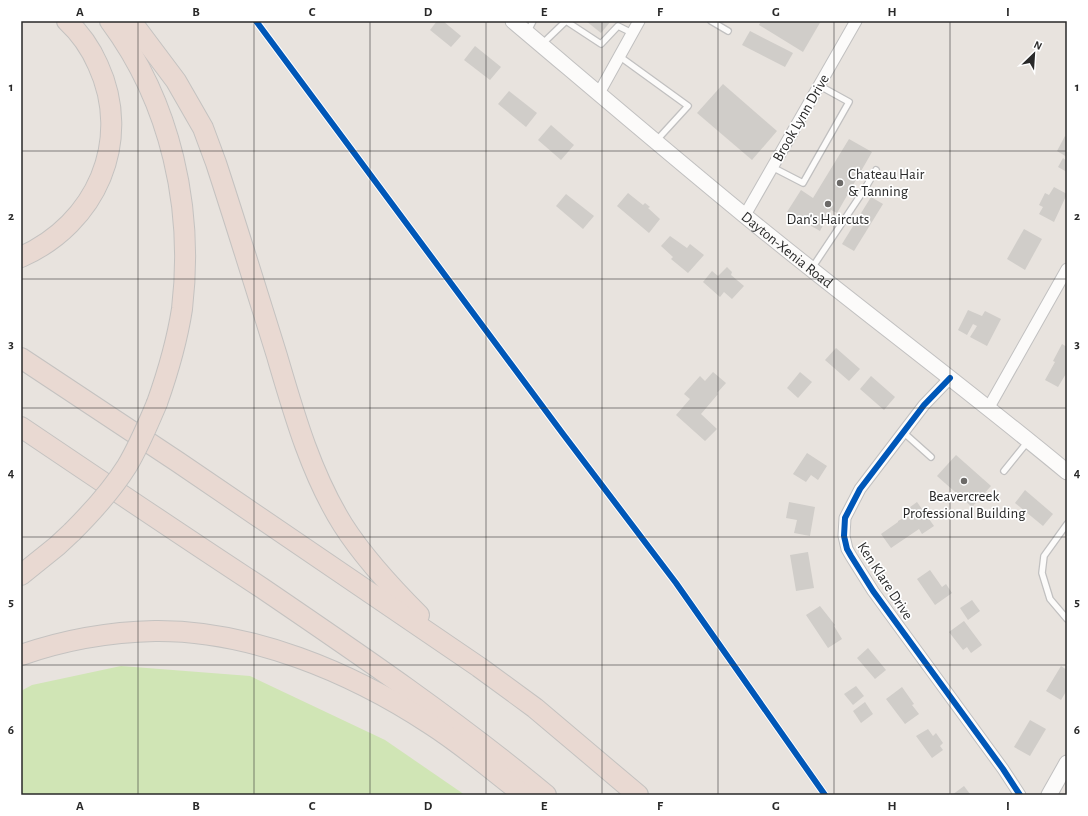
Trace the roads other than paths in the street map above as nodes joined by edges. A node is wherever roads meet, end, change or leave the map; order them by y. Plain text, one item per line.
1 (67, 21) edge
2 (110, 21) edge
3 (132, 21) edge
4 (513, 21) edge
5 (639, 21) edge
6 (710, 21) edge
7 (856, 21) edge
8 (530, 27) edge
9 (728, 31) dead end
10 (632, 33) junction
11 (541, 45) junction
12 (619, 56) junction
13 (820, 86) junction
14 (599, 93) junction
15 (656, 141) junction
16 (772, 167) junction
17 (876, 170) dead end
18 (745, 215) junction
19 (21, 257) edge
20 (812, 268) junction
21 (1067, 269) edge
22 (21, 358) edge
23 (21, 373) edge
24 (950, 378) junction
25 (989, 407) junction
26 (21, 426) edge
27 (903, 432) junction
28 (1029, 440) junction
29 (931, 458) dead end
30 (1004, 471) dead end
31 (1067, 472) edge
32 (1067, 524) edge
33 (21, 575) edge
34 (1067, 619) edge
35 (440, 641) junction
36 (21, 655) edge
37 (1067, 763) edge
38 (524, 795) edge
39 (546, 795) edge
40 (619, 795) edge
41 (638, 795) edge
42 (1020, 795) edge
43 (1049, 795) edge

1 - 19 highway
2 - 33 highway, bridge
3 - 35 highway
4 - 8 main road, Dayton-Xenia Road
5 - 10 street
6 - 9 lane
7 - 13 street, Brook Lynn Drive
8 - 11 main road, Dayton-Xenia Road
10 - 11 lane
10 - 12 street
11 - 14 main road, Dayton-Xenia Road
12 - 14 street
12 - 15 lane
13 - 16 street, Brook Lynn Drive
13 - 16 lane
14 - 15 main road, Dayton-Xenia Road
15 - 18 main road, Dayton-Xenia Road
16 - 18 street, Brook Lynn Drive
17 - 20 lane
18 - 20 main road, Dayton-Xenia Road
20 - 24 main road, Dayton-Xenia Road
21 - 25 street
22 - 35 highway
23 - 40 highway
24 - 25 main road, Dayton-Xenia Road
24 - 27 street, Ken Klare Drive
25 - 28 main road, Dayton-Xenia Road
26 - 39 highway
27 - 29 lane
27 - 42 street, Ken Klare Drive
28 - 30 lane
28 - 31 main road, Dayton-Xenia Road
32 - 34 lane
35 - 41 highway
36 - 38 highway
37 - 43 main road

